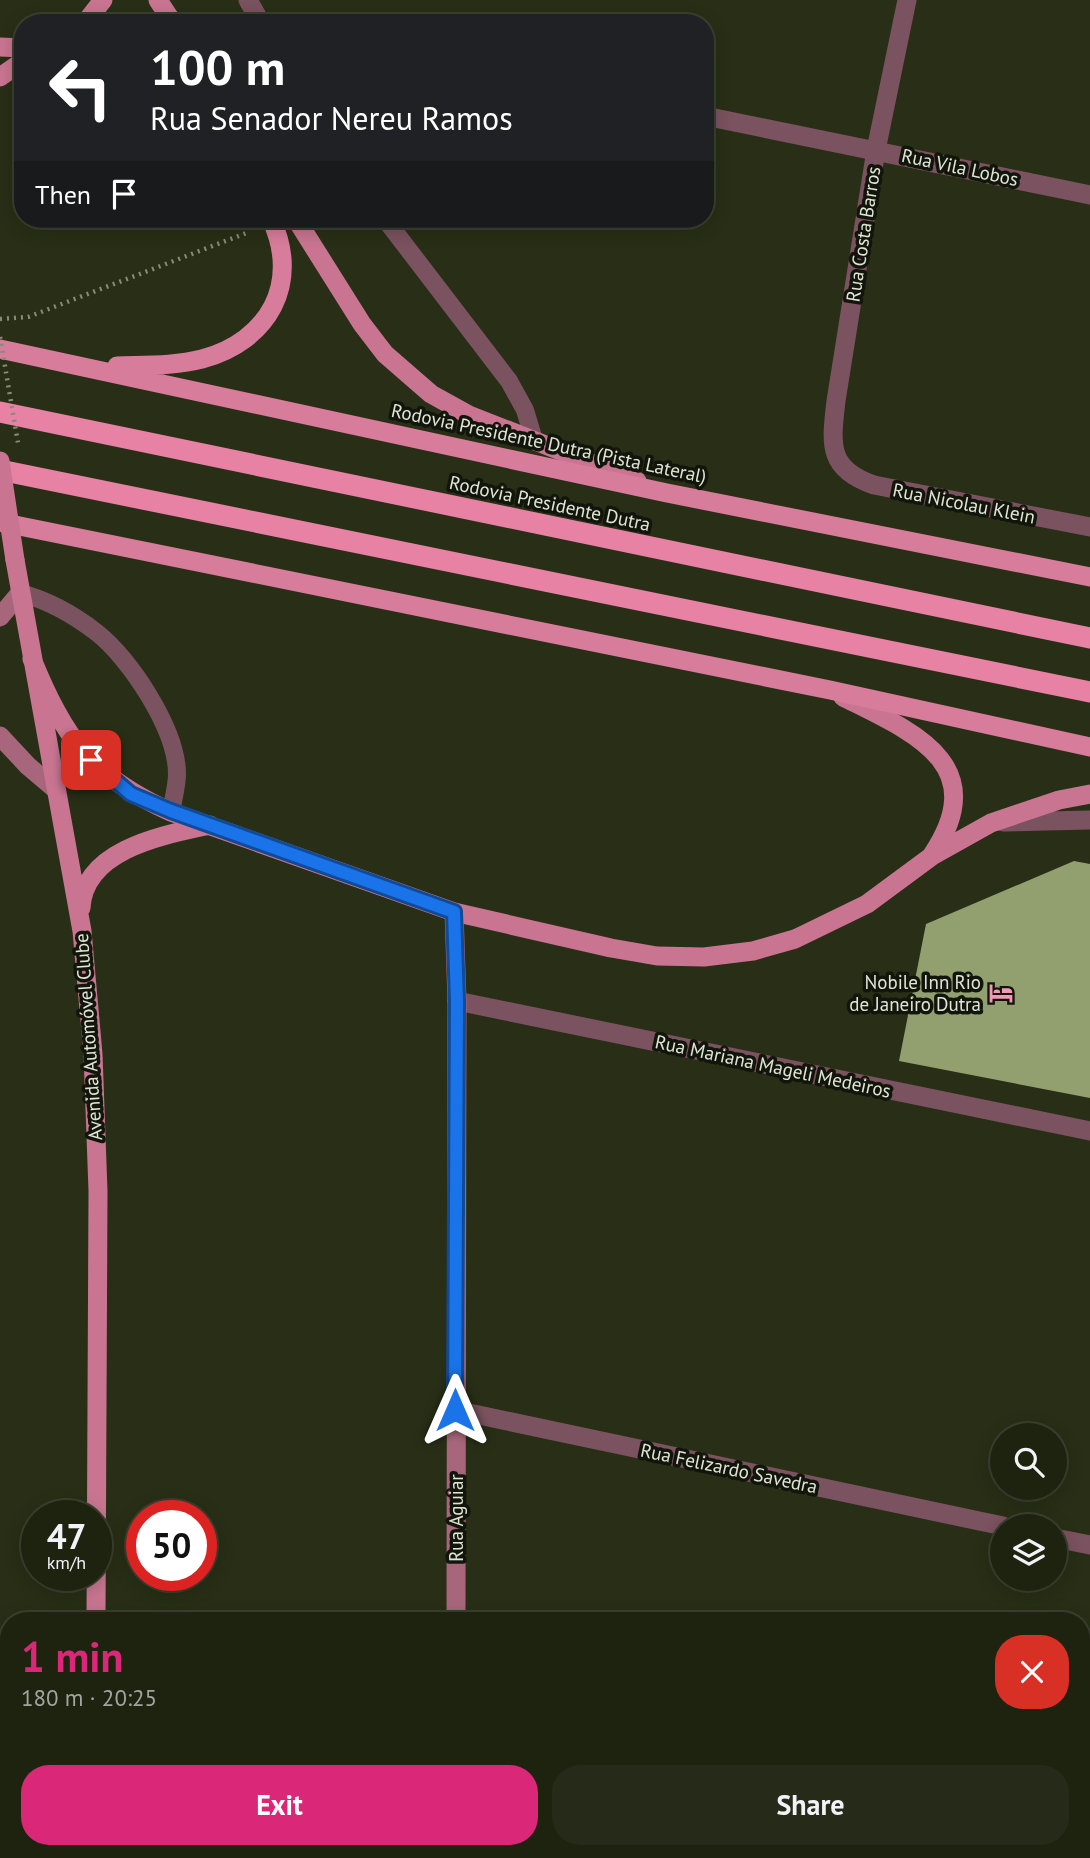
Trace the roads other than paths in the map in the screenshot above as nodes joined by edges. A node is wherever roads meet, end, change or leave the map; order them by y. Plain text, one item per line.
1 (103, 0) edge
2 (907, 0) edge
3 (92, 14) edge
4 (714, 118) edge
5 (876, 150) junction
6 (1090, 195) edge
7 (275, 228) edge
8 (302, 228) edge
9 (392, 228) edge
10 (0, 349) edge
11 (83, 366) junction
12 (0, 412) edge
13 (534, 440) junction
14 (0, 461) edge
15 (842, 468) joint
16 (0, 470) edge
17 (667, 493) junction
18 (0, 522) edge
19 (1090, 527) edge
20 (1090, 577) edge
21 (20, 593) junction
22 (0, 617) edge
23 (1090, 638) edge
24 (32, 659) junction
25 (830, 690) junction
26 (1090, 692) edge
27 (0, 736) edge
28 (1090, 747) edge
29 (54, 788) junction
30 (1090, 794) edge
31 (171, 811) junction
32 (1090, 820) edge
33 (991, 823) junction
34 (211, 825) junction
35 (932, 856) junction
36 (454, 912) junction
37 (82, 931) junction
38 (457, 1001) junction
39 (1090, 1131) edge
40 (455, 1410) junction
41 (990, 1524) edge
42 (1067, 1540) edge
43 (1090, 1545) edge
44 (96, 1612) edge
45 (456, 1612) edge

1 - 3 main road
2 - 5 street, Rua Costa Barros
4 - 5 street, Rua Vila Lobos
5 - 6 street, Rua Vila Lobos
5 - 15 street, Rua Costa Barros
7 - 11 highway
8 - 13 main road
9 - 13 lane
10 - 11 highway, Rodovia Presidente Dutra (Pista Lateral)
11 - 17 highway, Rodovia Presidente Dutra (Pista Lateral)
12 - 23 highway, Rodovia Presidente Dutra
13 - 17 main road
14 - 21 main road, Avenida Automóvel Clube, bridge
15 - 19 street, Rua Nicolau Klein
16 - 26 highway
17 - 20 highway, Rodovia Presidente Dutra (Pista Lateral)
18 - 25 highway
21 - 22 main road
21 - 24 main road, Avenida Automóvel Clube
21 - 31 lane
24 - 29 main road, Avenida Automóvel Clube
24 - 31 main road
25 - 28 highway
25 - 35 main road
27 - 29 main road
29 - 37 main road, Avenida Automóvel Clube
30 - 33 main road
31 - 34 main road
32 - 33 street
33 - 35 main road
34 - 36 main road
34 - 37 main road
35 - 36 main road
36 - 38 main road, Rua Aguiar
37 - 44 main road, Avenida Automóvel Clube
38 - 39 street, Rua Mariana Mageli Medeiros
38 - 40 main road, Rua Aguiar
40 - 41 street, Rua Felizardo Savedra
40 - 45 main road, Rua Aguiar
42 - 43 street

